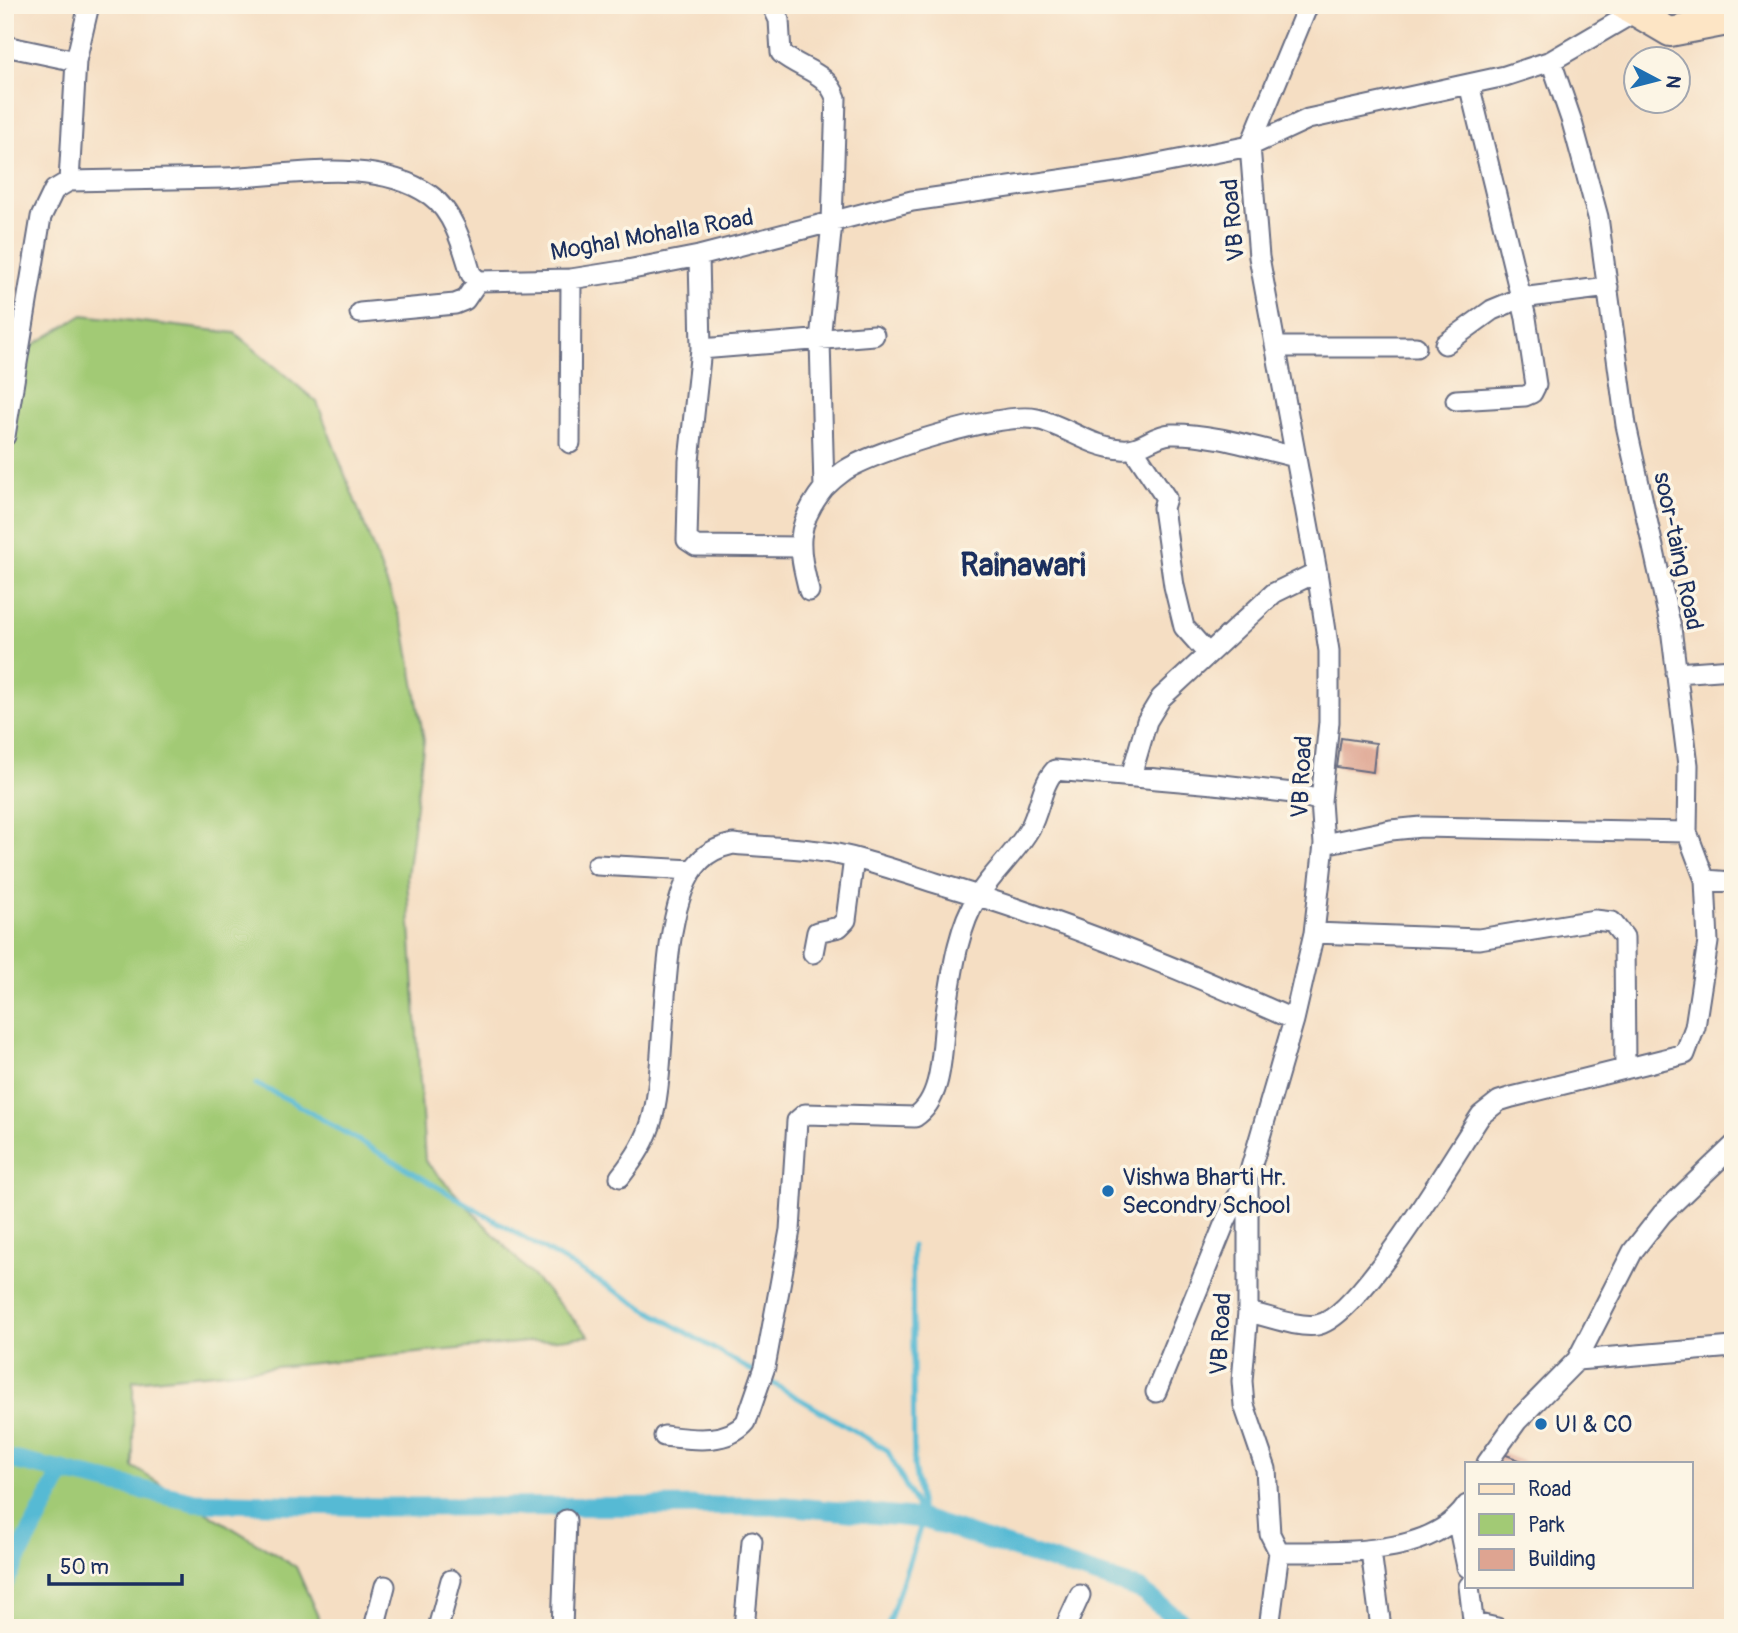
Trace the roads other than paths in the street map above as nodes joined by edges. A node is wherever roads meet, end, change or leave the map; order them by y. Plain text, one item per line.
1 (89, 5) edge
2 (772, 5) edge
3 (1308, 5) edge
4 (1628, 9) edge
5 (1733, 20) edge
6 (5, 46) edge
7 (76, 61) junction
8 (1551, 61) junction
9 (1469, 84) junction
10 (1250, 146) junction
11 (69, 181) junction
12 (832, 223) junction
13 (699, 256) junction
14 (571, 279) junction
15 (478, 281) junction
16 (1608, 287) junction
17 (1521, 298) junction
18 (360, 313) dead end
19 (874, 335) dead end
20 (821, 340) junction
21 (1445, 344) dead end
22 (1416, 346) dead end
23 (1277, 347) junction
24 (701, 349) junction
25 (1456, 400) dead end
26 (5, 436) edge
27 (570, 443) dead end
28 (1134, 450) junction
29 (1296, 457) junction
30 (824, 488) junction
31 (799, 547) junction
32 (1317, 572) junction
33 (809, 591) dead end
34 (1208, 654) junction
35 (1733, 669) edge
36 (1676, 673) junction
37 (1131, 776) junction
38 (1321, 801) junction
39 (1687, 832) junction
40 (1324, 844) junction
41 (854, 858) junction
42 (597, 865) dead end
43 (693, 870) junction
44 (1705, 880) junction
45 (1733, 882) edge
46 (978, 895) junction
47 (1314, 933) junction
48 (813, 953) dead end
49 (1294, 1020) junction
50 (1625, 1068) junction
51 (1733, 1146) edge
52 (620, 1177) dead end
53 (1248, 1178) junction
54 (1248, 1312) junction
55 (1733, 1347) edge
56 (1577, 1360) junction
57 (1156, 1392) dead end
58 (664, 1436) dead end
59 (1488, 1462) edge
60 (1462, 1512) edge
61 (566, 1520) dead end
62 (752, 1541) dead end
63 (1465, 1545) edge
64 (1371, 1551) junction
65 (1279, 1552) junction
66 (451, 1580) dead end
67 (386, 1586) dead end
68 (1469, 1588) edge
69 (1080, 1595) dead end
70 (1474, 1625) edge
71 (374, 1628) edge
72 (438, 1628) edge
73 (562, 1628) edge
74 (744, 1628) edge
75 (1065, 1628) edge
76 (1269, 1628) edge
77 (1381, 1628) edge
78 (1497, 1628) edge

1 - 7 street
2 - 12 street
3 - 10 street, VB Road
4 - 5 main road
4 - 8 street, Moghal Mohalla Road
6 - 7 street
7 - 11 street
8 - 9 street, Moghal Mohalla Road
8 - 16 street, soor-taing Road
9 - 10 street, Moghal Mohalla Road
9 - 17 street
10 - 12 street, Moghal Mohalla Road
10 - 23 street, VB Road
11 - 15 street
11 - 26 street
12 - 13 street, Moghal Mohalla Road
12 - 20 street
13 - 14 street, Moghal Mohalla Road
13 - 24 street
14 - 15 street, Moghal Mohalla Road
14 - 27 street
15 - 18 street
16 - 17 street
16 - 36 street, soor-taing Road
17 - 21 street
17 - 25 street
19 - 20 street
20 - 24 street
20 - 30 street
22 - 23 street
23 - 29 street, VB Road
24 - 31 street
28 - 29 street
28 - 30 street
28 - 34 street
29 - 32 street, VB Road
30 - 31 street
31 - 33 street
32 - 34 street
32 - 38 street, VB Road
34 - 37 street
35 - 36 street
36 - 39 street, soor-taing Road
37 - 38 street
37 - 46 street
38 - 40 street, VB Road
39 - 40 street
39 - 44 street, soor-taing Road
40 - 47 street, VB Road
41 - 43 street
41 - 46 street
41 - 48 street
42 - 43 street
43 - 52 street
44 - 45 street
44 - 50 street, soor-taing Road
46 - 49 street
46 - 58 street
47 - 49 street, VB Road
47 - 50 street
49 - 53 street, VB Road
50 - 54 street
51 - 56 street
53 - 54 street, VB Road
53 - 57 street
54 - 65 street, VB Road
55 - 56 street
56 - 59 street
60 - 63 street
60 - 64 street
61 - 73 street
62 - 74 street
64 - 65 street
64 - 77 street
65 - 76 street
66 - 72 street
67 - 71 street
68 - 70 street
69 - 75 street
70 - 78 street

